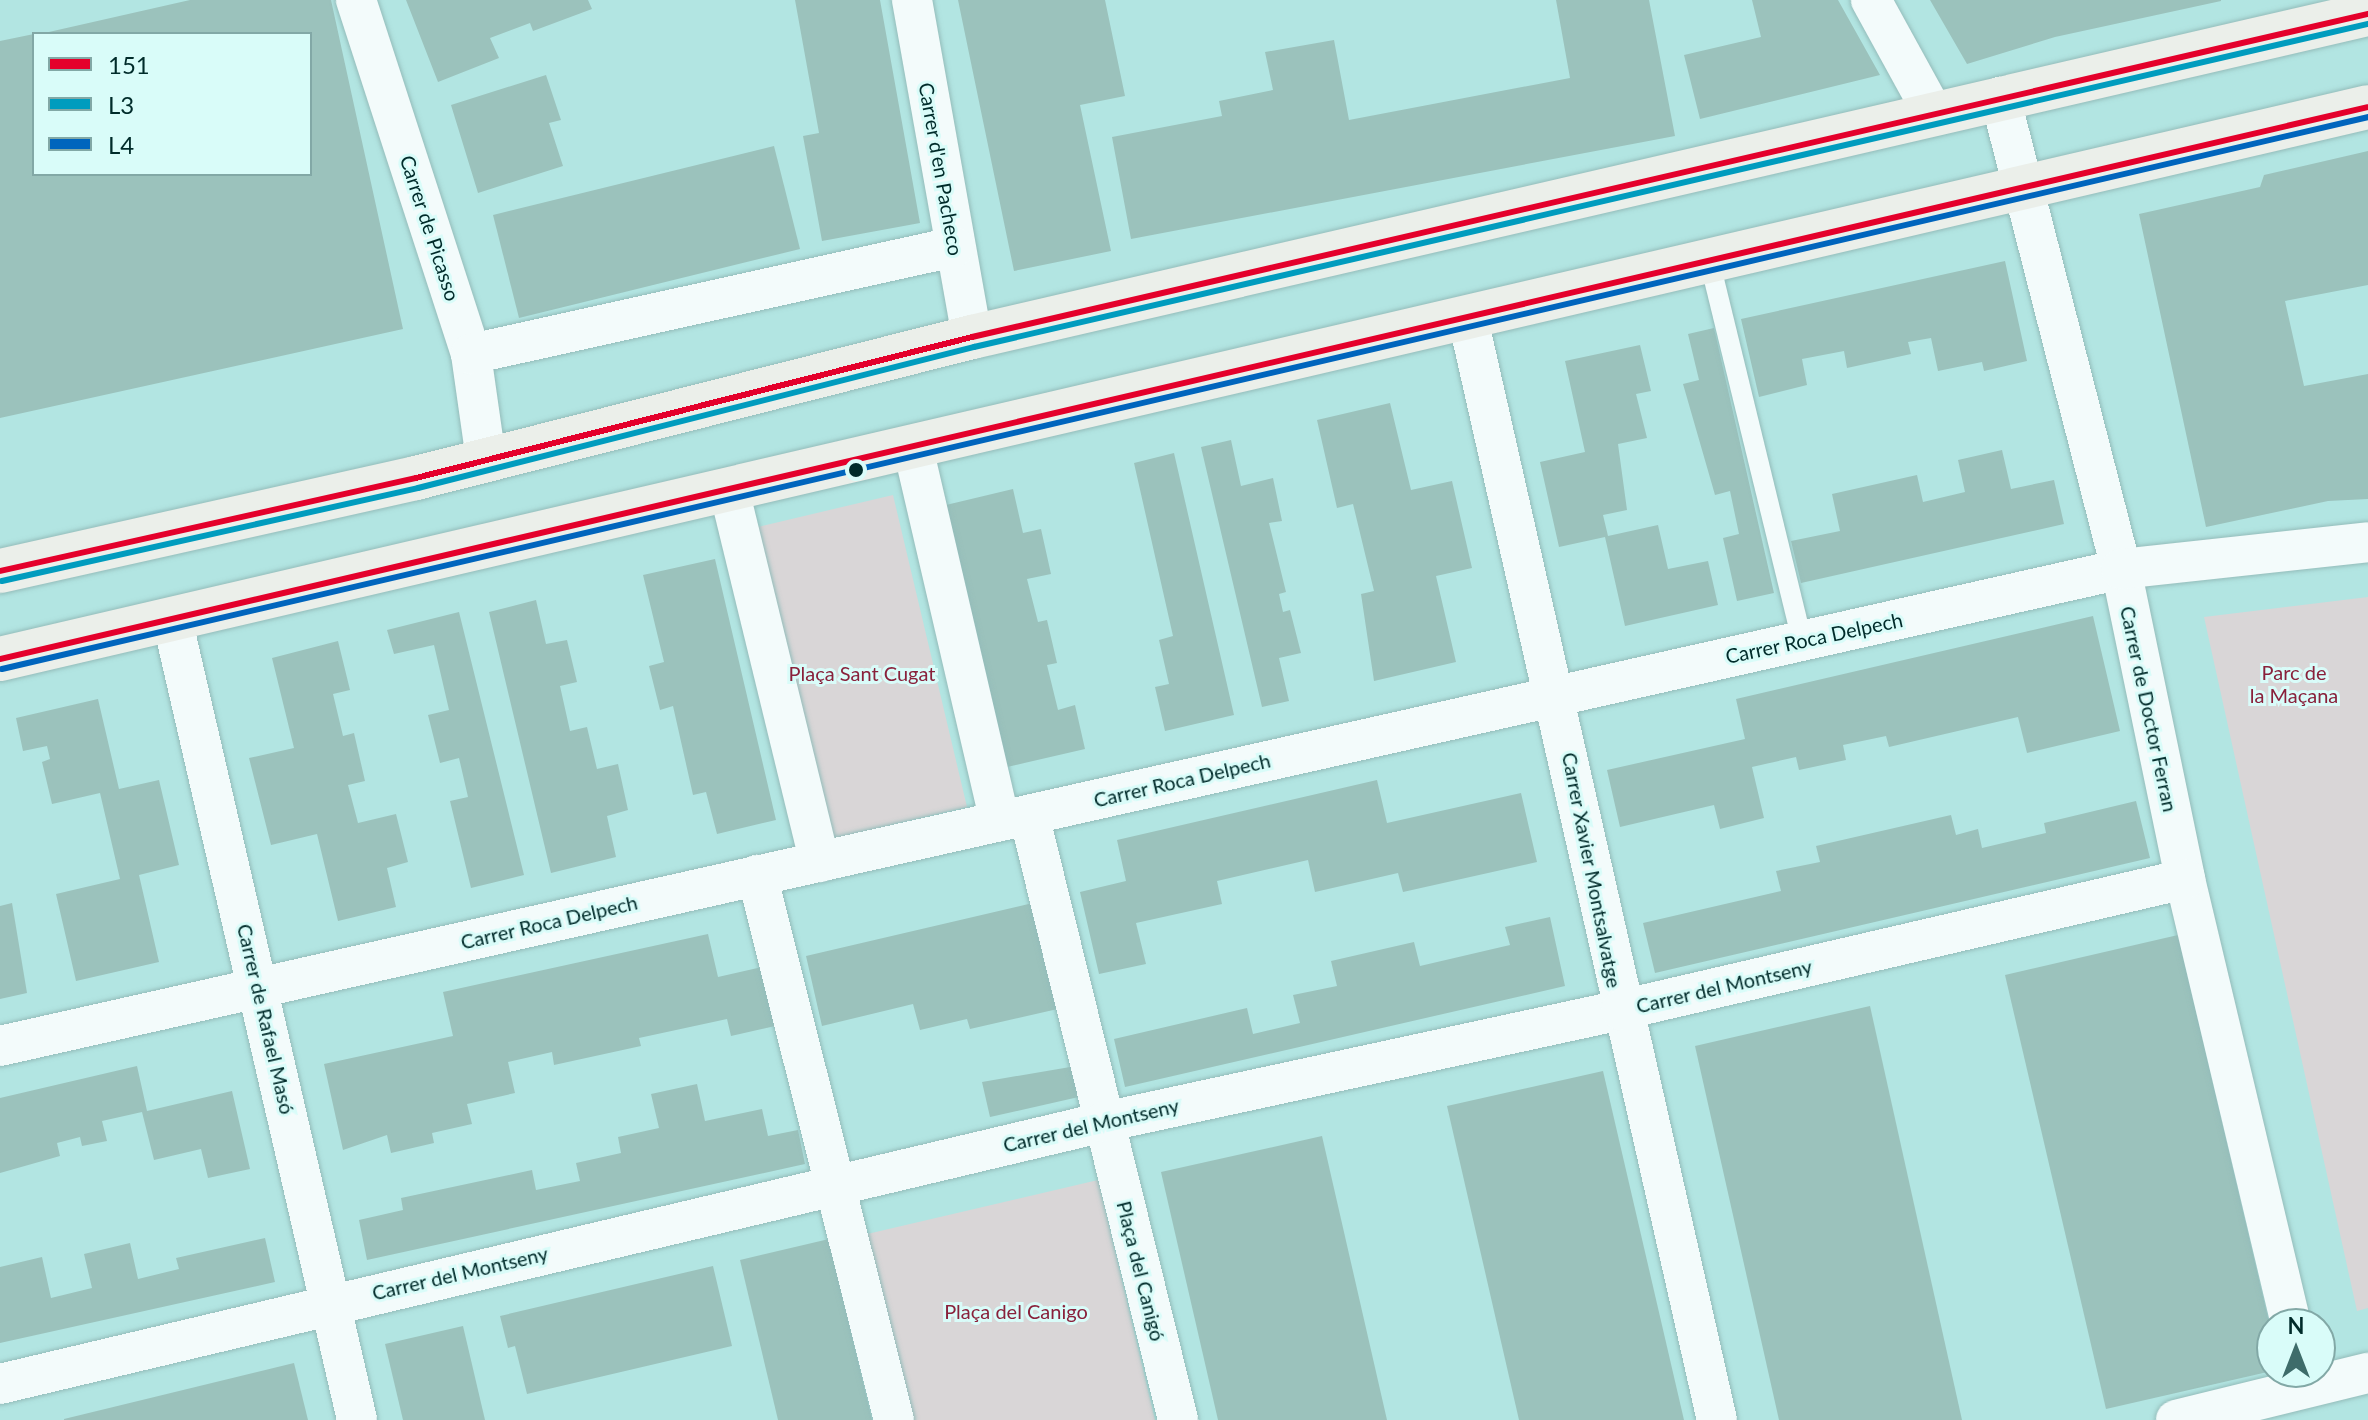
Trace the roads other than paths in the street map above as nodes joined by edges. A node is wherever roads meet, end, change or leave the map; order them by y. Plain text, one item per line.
1 (356, 0) edge
2 (912, 0) edge
3 (1871, 0) edge
4 (2368, 14) edge
5 (2000, 97) junction
6 (2368, 107) edge
7 (1933, 113) junction
8 (2022, 191) junction
9 (954, 247) junction
10 (1710, 263) junction
11 (1468, 319) junction
12 (972, 337) junction
13 (471, 354) junction
14 (913, 448) junction
15 (486, 459) junction
16 (729, 490) junction
17 (2368, 542) edge
18 (2121, 569) junction
19 (0, 571) edge
20 (172, 619) junction
21 (1802, 641) junction
22 (0, 659) edge
23 (1554, 694) junction
24 (1015, 818) junction
25 (820, 862) junction
26 (757, 875) junction
27 (2185, 879) junction
28 (258, 987) junction
29 (1621, 1010) junction
30 (0, 1046) edge
31 (1104, 1122) junction
32 (833, 1185) junction
33 (330, 1304) junction
34 (2287, 1308) edge
35 (2368, 1373) edge
36 (0, 1384) edge
37 (2307, 1394) edge
38 (357, 1420) edge
39 (894, 1420) edge
40 (1178, 1420) edge
41 (1717, 1420) edge
42 (2176, 1420) edge

1 - 13 street, Carrer de Picasso
2 - 9 street, Carrer d'en Pacheco
3 - 7 street
4 - 5 main road
5 - 7 main road
5 - 8 street, Carrer de Doctor Ferran
6 - 8 main road
7 - 12 main road
8 - 10 main road
8 - 18 street, Carrer de Doctor Ferran
9 - 12 street, Carrer d'en Pacheco
9 - 13 street
10 - 11 main road
10 - 21 lane
11 - 14 main road
11 - 23 street, Carrer Xavier Montsalvatge
12 - 15 main road
13 - 15 street, Carrer de Picasso
14 - 16 main road
14 - 24 street
15 - 19 main road
16 - 20 main road
16 - 25 street
17 - 18 street, Carrer Roca Delpech
18 - 21 street, Carrer Roca Delpech
18 - 27 street, Carrer de Doctor Ferran
20 - 22 main road
20 - 28 street, Carrer de Rafael Masó
21 - 23 street, Carrer Roca Delpech
23 - 24 street, Carrer Roca Delpech
23 - 29 street, Carrer Xavier Montsalvatge
24 - 25 street, Carrer Roca Delpech
24 - 31 street, Plaça del Canigó
25 - 26 street, Carrer Roca Delpech
26 - 28 street, Carrer Roca Delpech
26 - 32 street
27 - 29 street, Carrer del Montseny
27 - 34 street, Carrer de Doctor Ferran
28 - 30 street, Carrer Roca Delpech
28 - 33 street, Carrer de Rafael Masó
29 - 31 street, Carrer del Montseny
29 - 41 street, Carrer Xavier Montsalvatge
31 - 32 street, Carrer del Montseny
31 - 40 street, Plaça del Canigó
32 - 33 street, Carrer del Montseny
32 - 39 street
33 - 36 street, Carrer del Montseny
33 - 38 street, Carrer de Rafael Masó
35 - 37 street
37 - 42 street

